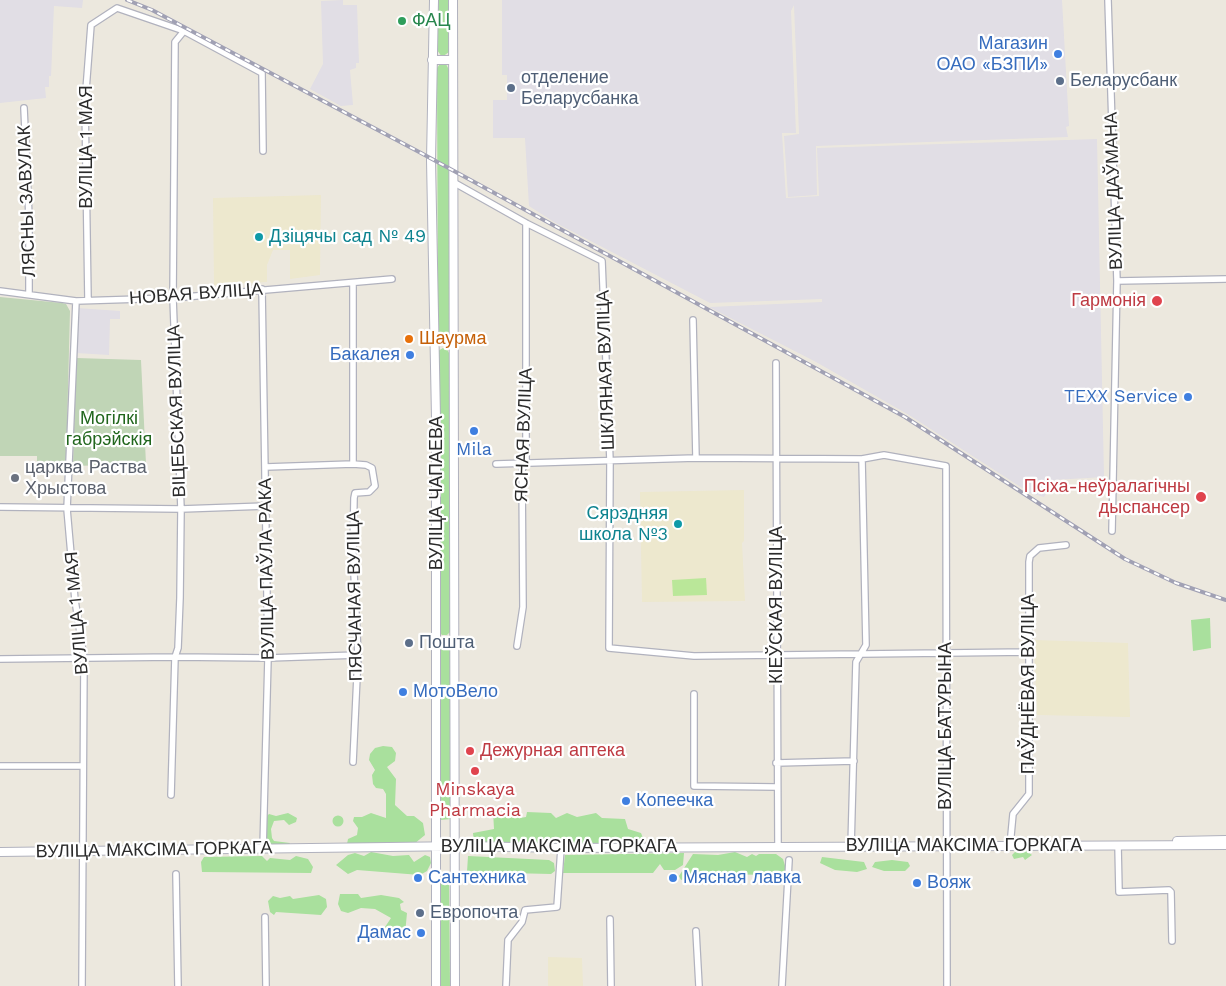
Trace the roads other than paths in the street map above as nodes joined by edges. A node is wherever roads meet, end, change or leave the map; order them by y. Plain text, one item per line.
1 (434, 0) edge
2 (453, 0) edge
3 (1108, 0) edge
4 (184, 31) junction
5 (432, 60) junction
6 (453, 60) junction
7 (24, 108) dead end
8 (263, 151) dead end
9 (453, 182) junction
10 (526, 223) junction
11 (392, 278) dead end
12 (1226, 279) edge
13 (1117, 281) junction
14 (353, 283) junction
15 (262, 289) junction
16 (0, 291) edge
17 (29, 294) junction
18 (173, 298) junction
19 (88, 300) junction
20 (76, 301) junction
21 (693, 320) dead end
22 (776, 363) dead end
23 (696, 458) junction
24 (778, 458) junction
25 (862, 459) junction
26 (526, 461) junction
27 (610, 461) junction
28 (353, 464) junction
29 (496, 464) dead end
30 (266, 467) junction
31 (266, 506) junction
32 (0, 507) edge
33 (181, 508) junction
34 (67, 509) junction
35 (1112, 531) dead end
36 (1066, 545) dead end
37 (437, 639) junction
38 (454, 639) junction
39 (517, 646) dead end
40 (1029, 652) junction
41 (946, 653) junction
42 (777, 654) junction
43 (860, 654) junction
44 (358, 655) junction
45 (175, 657) junction
46 (268, 658) junction
47 (0, 659) edge
48 (84, 660) junction
49 (694, 694) dead end
50 (854, 761) junction
51 (353, 762) dead end
52 (776, 763) junction
53 (0, 766) edge
54 (82, 766) junction
55 (776, 787) junction
56 (171, 795) dead end
57 (1226, 840) edge
58 (1118, 845) junction
59 (1226, 845) edge
60 (436, 846) junction
61 (455, 846) junction
62 (1010, 846) junction
63 (778, 847) junction
64 (947, 847) junction
65 (561, 848) junction
66 (851, 848) junction
67 (263, 849) junction
68 (83, 851) junction
69 (0, 852) edge
70 (789, 860) dead end
71 (176, 874) dead end
72 (266, 917) dead end
73 (610, 919) dead end
74 (696, 931) dead end
75 (1172, 941) dead end
76 (82, 986) edge
77 (178, 986) edge
78 (266, 986) edge
79 (436, 986) edge
80 (455, 986) edge
81 (506, 986) edge
82 (611, 986) edge
83 (699, 986) edge
84 (782, 986) edge
85 (947, 986) edge

1 - 5 main road, ВУЛІЦА ЧАПАЕВА
2 - 6 main road, ВУЛІЦА ЧАПАЕВА
3 - 13 street, ВУЛІЦА ДАЎМАНА
4 - 8 street
4 - 18 street, ВІЦЕБСКАЯ ВУЛІЦА
4 - 19 street, ВУЛІЦА 1 МАЯ
5 - 6 main road
5 - 37 main road, ВУЛІЦА ЧАПАЕВА
6 - 9 main road, ВУЛІЦА ЧАПАЕВА
7 - 17 street, ЛЯСНЫ ЗАВУЛАК
9 - 10 street, ШКЛЯНАЯ ВУЛІЦА
9 - 38 main road, ВУЛІЦА ЧАПАЕВА
10 - 26 street, ЯСНАЯ ВУЛІЦА
10 - 27 street, ШКЛЯНАЯ ВУЛІЦА
11 - 14 street, НОВАЯ ВУЛІЦА
12 - 13 street
13 - 35 street, ВУЛІЦА ДАЎМАНА
14 - 15 street, НОВАЯ ВУЛІЦА
14 - 28 street
15 - 18 street, НОВАЯ ВУЛІЦА
15 - 30 street, ВУЛІЦА ПАЎЛА РАКА
16 - 17 street, НОВАЯ ВУЛІЦА
17 - 20 street, НОВАЯ ВУЛІЦА
18 - 19 street, НОВАЯ ВУЛІЦА
18 - 33 street, ВІЦЕБСКАЯ ВУЛІЦА
19 - 20 street, НОВАЯ ВУЛІЦА
20 - 34 street, ВУЛІЦА 1 МАЯ
21 - 23 street
22 - 24 street, КІЕЎСКАЯ ВУЛІЦА
23 - 24 street
23 - 27 street
24 - 25 street
24 - 42 street, КІЕЎСКАЯ ВУЛІЦА
25 - 41 street, ВУЛІЦА БАТУРЫНА
25 - 43 street
26 - 27 street
26 - 29 street
26 - 39 street, ЯСНАЯ ВУЛІЦА
27 - 42 street, ШКЛЯНАЯ ВУЛІЦА
28 - 30 street
28 - 44 street, ПЯСЧАНАЯ ВУЛІЦА
30 - 31 street, ВУЛІЦА ПАЎЛА РАКА
31 - 33 street
31 - 46 street, ВУЛІЦА ПАЎЛА РАКА
32 - 34 street
33 - 34 street
33 - 45 street, ВІЦЕБСКАЯ ВУЛІЦА
34 - 48 street, ВУЛІЦА 1 МАЯ
36 - 40 street, ПАЎДНЁВАЯ ВУЛІЦА
37 - 38 main road
37 - 60 main road, ВУЛІЦА ЧАПАЕВА
38 - 61 main road, ВУЛІЦА ЧАПАЕВА
40 - 41 street
40 - 62 street, ПАЎДНЁВАЯ ВУЛІЦА
41 - 43 street
41 - 64 street, ВУЛІЦА БАТУРЫНА
42 - 43 street
42 - 52 street, КІЕЎСКАЯ ВУЛІЦА
43 - 50 street
44 - 46 street
44 - 51 street, ПЯСЧАНАЯ ВУЛІЦА
45 - 46 street
45 - 48 street
45 - 56 street, ВІЦЕБСКАЯ ВУЛІЦА
46 - 67 street, ВУЛІЦА ПАЎЛА РАКА
47 - 48 street
48 - 54 street, ВУЛІЦА 1 МАЯ
49 - 55 street
50 - 52 street
50 - 66 street
52 - 55 street, КІЕЎСКАЯ ВУЛІЦА
53 - 54 street
54 - 68 street, ВУЛІЦА 1 МАЯ
55 - 63 street, КІЕЎСКАЯ ВУЛІЦА
57 - 58 main road, ВУЛІЦА МАКСІМА ГОРКАГА
58 - 59 main road, ВУЛІЦА МАКСІМА ГОРКАГА
58 - 62 main road, ВУЛІЦА МАКСІМА ГОРКАГА
58 - 75 street
60 - 61 main road, ВУЛІЦА МАКСІМА ГОРКАГА
60 - 67 main road, ВУЛІЦА МАКСІМА ГОРКАГА
60 - 79 main road, ВУЛІЦА ЧАПАЕВА
61 - 65 main road, ВУЛІЦА МАКСІМА ГОРКАГА
61 - 80 main road, ВУЛІЦА ЧАПАЕВА
62 - 64 main road, ВУЛІЦА МАКСІМА ГОРКАГА
63 - 65 main road, ВУЛІЦА МАКСІМА ГОРКАГА
63 - 66 main road, ВУЛІЦА МАКСІМА ГОРКАГА
64 - 66 main road, ВУЛІЦА МАКСІМА ГОРКАГА
64 - 85 street, ВУЛІЦА БАТУРЫНА
65 - 81 street
67 - 68 main road, ВУЛІЦА МАКСІМА ГОРКАГА
68 - 69 main road, ВУЛІЦА МАКСІМА ГОРКАГА
68 - 76 street, ВУЛІЦА 1 МАЯ
70 - 84 street
71 - 77 street
72 - 78 street
73 - 82 street
74 - 83 street

